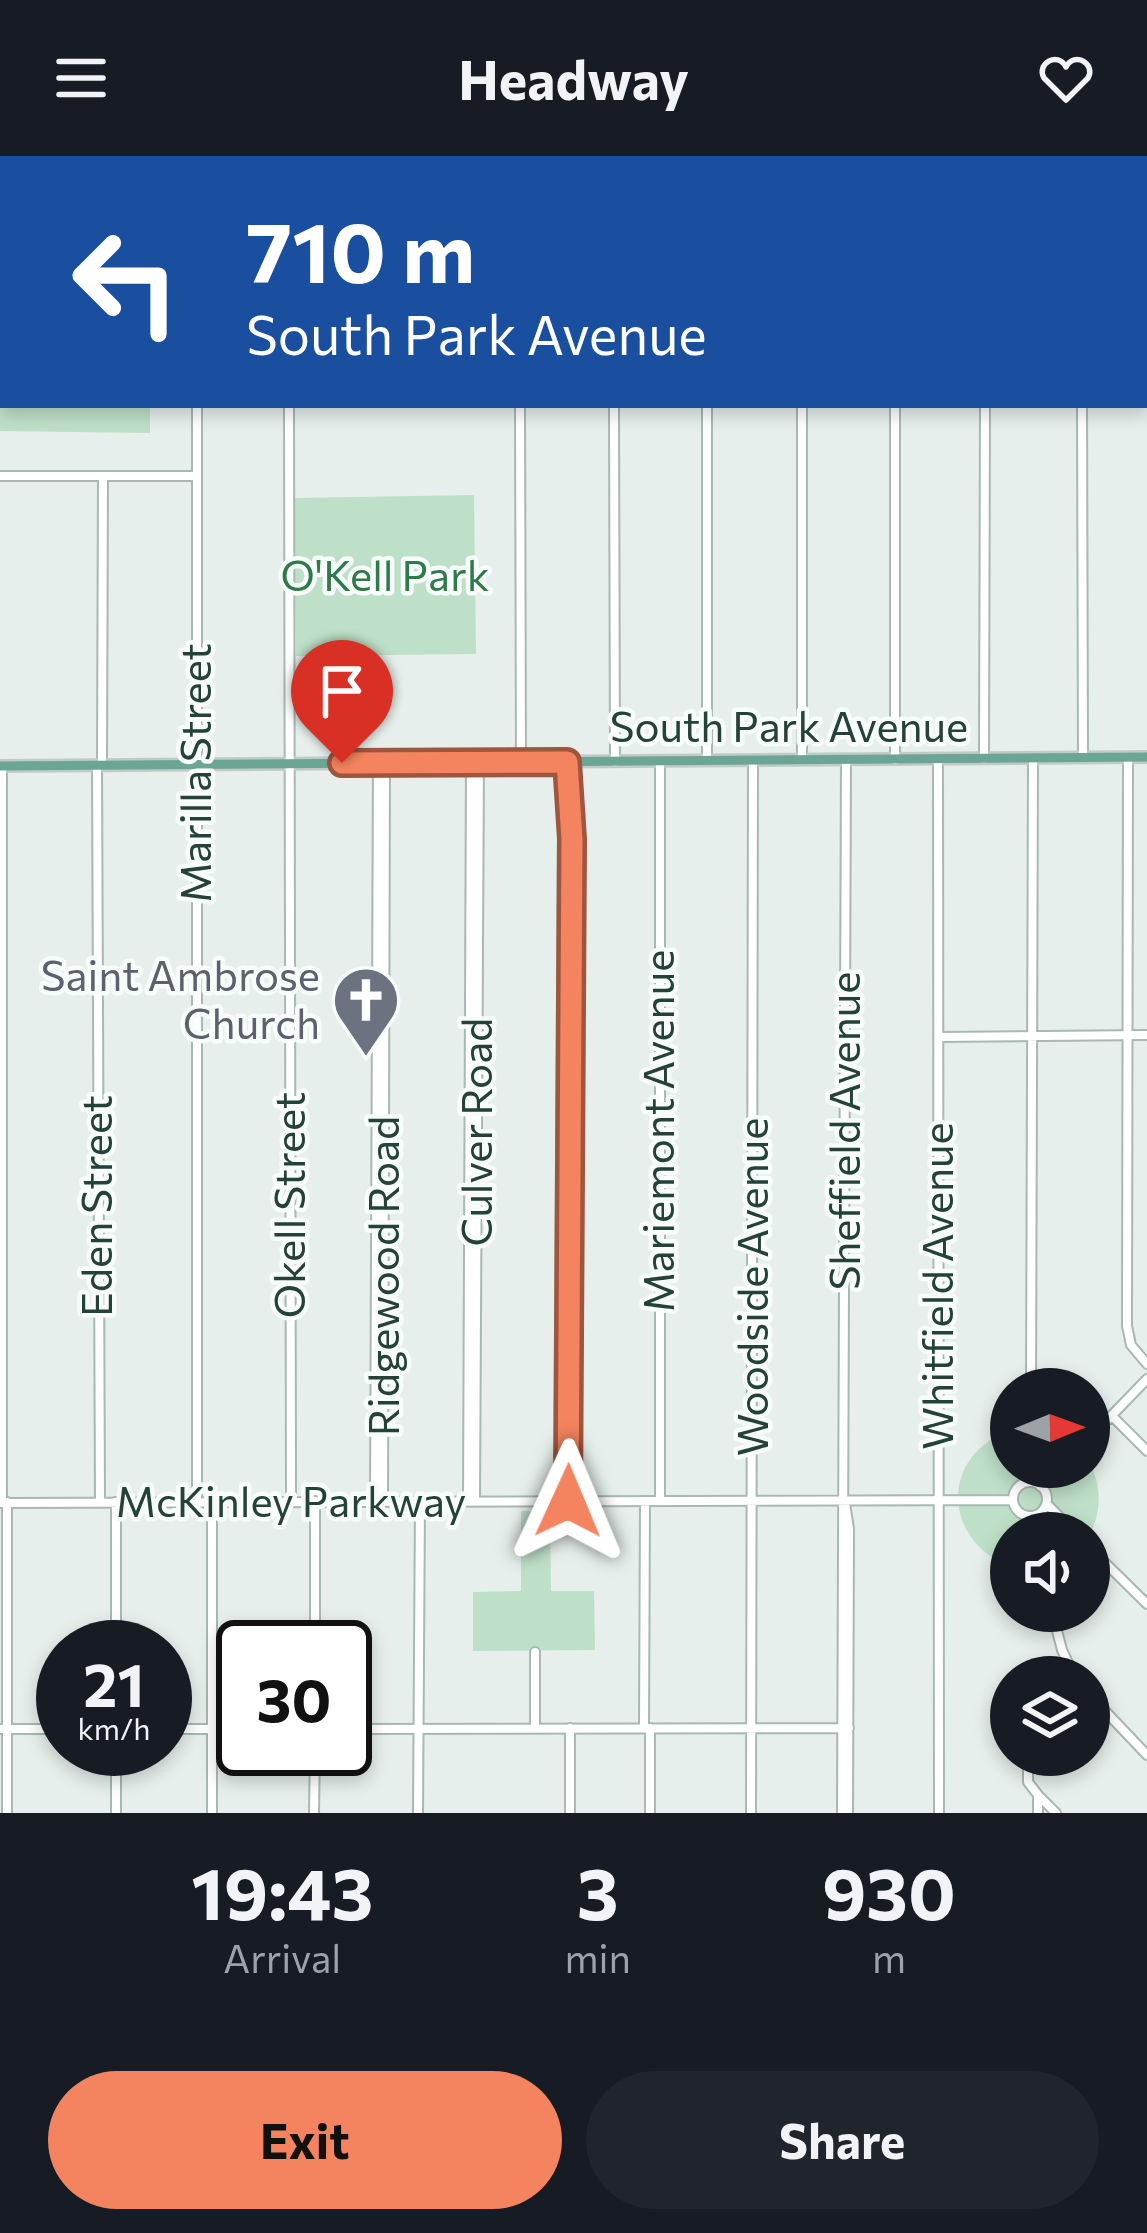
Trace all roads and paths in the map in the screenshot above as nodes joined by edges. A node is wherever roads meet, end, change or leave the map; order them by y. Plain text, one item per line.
1 (197, 408) edge
2 (289, 408) edge
3 (520, 408) edge
4 (614, 408) edge
5 (707, 408) edge
6 (802, 408) edge
7 (895, 408) edge
8 (985, 408) edge
9 (1082, 408) edge
10 (0, 476) edge
11 (103, 476) junction
12 (197, 476) junction
13 (1128, 757) junction
14 (1147, 757) edge
15 (1033, 758) junction
16 (1083, 758) junction
17 (938, 759) junction
18 (984, 759) junction
19 (802, 760) junction
20 (845, 760) junction
21 (895, 760) junction
22 (660, 761) junction
23 (707, 761) junction
24 (753, 761) junction
25 (521, 762) junction
26 (567, 762) junction
27 (615, 762) junction
28 (381, 763) junction
29 (475, 763) junction
30 (196, 764) junction
31 (289, 764) junction
32 (99, 765) junction
33 (1, 766) edge
34 (1147, 1035) edge
35 (1128, 1036) junction
36 (938, 1037) junction
37 (1033, 1037) junction
38 (1147, 1364) edge
39 (1031, 1368) edge
40 (1147, 1379) edge
41 (1112, 1416) joint
42 (1147, 1451) edge
43 (1018, 1488) edge
44 (1037, 1488) edge
45 (939, 1500) junction
46 (1013, 1500) junction
47 (379, 1501) junction
48 (564, 1501) junction
49 (645, 1501) junction
50 (660, 1501) junction
51 (753, 1501) junction
52 (3, 1502) edge
53 (100, 1502) junction
54 (116, 1502) junction
55 (197, 1502) junction
56 (212, 1502) junction
57 (291, 1502) junction
58 (315, 1502) junction
59 (420, 1502) junction
60 (472, 1502) junction
61 (845, 1502) junction
62 (1046, 1503) junction
63 (1018, 1512) edge
64 (1036, 1512) edge
65 (1055, 1512) edge
66 (1110, 1567) edge
67 (1147, 1604) edge
68 (116, 1620) edge
69 (315, 1620) edge
70 (535, 1652) dead end
71 (1110, 1716) edge
72 (418, 1728) junction
73 (535, 1728) junction
74 (570, 1728) junction
75 (647, 1728) junction
76 (751, 1728) junction
77 (845, 1728) junction
78 (36, 1729) edge
79 (192, 1729) edge
80 (212, 1729) junction
81 (216, 1729) edge
82 (372, 1729) edge
83 (3, 1730) edge
84 (1147, 1755) edge
85 (116, 1776) edge
86 (314, 1776) edge
87 (1028, 1776) edge
88 (1038, 1795) junction
89 (7, 1813) edge
90 (116, 1813) edge
91 (212, 1813) edge
92 (314, 1813) edge
93 (418, 1813) edge
94 (569, 1813) edge
95 (650, 1813) edge
96 (751, 1813) edge
97 (845, 1813) edge
98 (939, 1813) edge
99 (1038, 1813) edge
100 (1056, 1813) edge

1 - 12 street, Marilla Street
2 - 31 street, Okell Street
3 - 25 street
4 - 27 street
5 - 23 street
6 - 19 street
7 - 21 street
8 - 18 street
9 - 16 street
10 - 11 street
11 - 12 street
11 - 32 street, Eden Street
12 - 30 street, Marilla Street
13 - 14 main road, South Park Avenue
13 - 16 main road, South Park Avenue
13 - 35 street
15 - 16 main road, South Park Avenue
15 - 18 main road, South Park Avenue
15 - 37 street
17 - 18 main road, South Park Avenue
17 - 21 main road, South Park Avenue
17 - 36 street, Whitfield Avenue
19 - 20 main road, South Park Avenue
19 - 24 main road, South Park Avenue
20 - 21 main road, South Park Avenue
20 - 61 street, Sheffield Avenue
22 - 23 main road, South Park Avenue
22 - 27 main road, South Park Avenue
22 - 50 street, Mariemont Avenue
23 - 24 main road, South Park Avenue
24 - 51 street, Woodside Avenue
25 - 26 main road, South Park Avenue
25 - 29 main road, South Park Avenue
26 - 27 main road, South Park Avenue
26 - 48 street
28 - 29 main road, South Park Avenue
28 - 31 main road, South Park Avenue
28 - 47 street, Ridgewood Road
29 - 60 street, Culver Road
30 - 31 main road, South Park Avenue
30 - 32 main road, South Park Avenue
30 - 55 street, Marilla Street
31 - 57 street, Okell Street
32 - 33 main road, South Park Avenue
32 - 53 street, Eden Street
33 - 52 street
34 - 35 street
35 - 37 street
35 - 38 street
36 - 37 street
36 - 45 street, Whitfield Avenue
37 - 39 street
40 - 41 street
41 - 42 street
43 - 46 street
44 - 62 street
45 - 46 street, McKinley Parkway
45 - 61 street, McKinley Parkway
45 - 98 street, Whitfield Avenue
46 - 63 street
47 - 58 street, McKinley Parkway
47 - 59 street, McKinley Parkway
48 - 49 street, McKinley Parkway
48 - 60 street, McKinley Parkway
49 - 50 street, McKinley Parkway
49 - 75 street
50 - 51 street, McKinley Parkway
51 - 61 street, McKinley Parkway
51 - 76 street, Woodside Avenue
52 - 53 street, McKinley Parkway
52 - 83 street
53 - 54 street, McKinley Parkway
54 - 55 street, McKinley Parkway
54 - 68 street
55 - 56 street, McKinley Parkway
56 - 57 street, McKinley Parkway
56 - 80 street
57 - 58 street, McKinley Parkway
58 - 69 street
59 - 60 street, McKinley Parkway
59 - 72 street
61 - 77 street, Sheffield Avenue
62 - 64 street
62 - 65 street
66 - 67 street
70 - 73 street
71 - 84 street
72 - 73 street
72 - 82 street
72 - 93 street
73 - 74 street
74 - 75 street
74 - 94 street
75 - 76 street
75 - 95 street
76 - 77 street
76 - 96 street, Woodside Avenue
77 - 97 street, Sheffield Avenue
78 - 83 street
79 - 80 street
80 - 81 street
80 - 91 street
83 - 89 street
85 - 90 street
86 - 92 street
87 - 88 street
88 - 99 street
88 - 100 street

